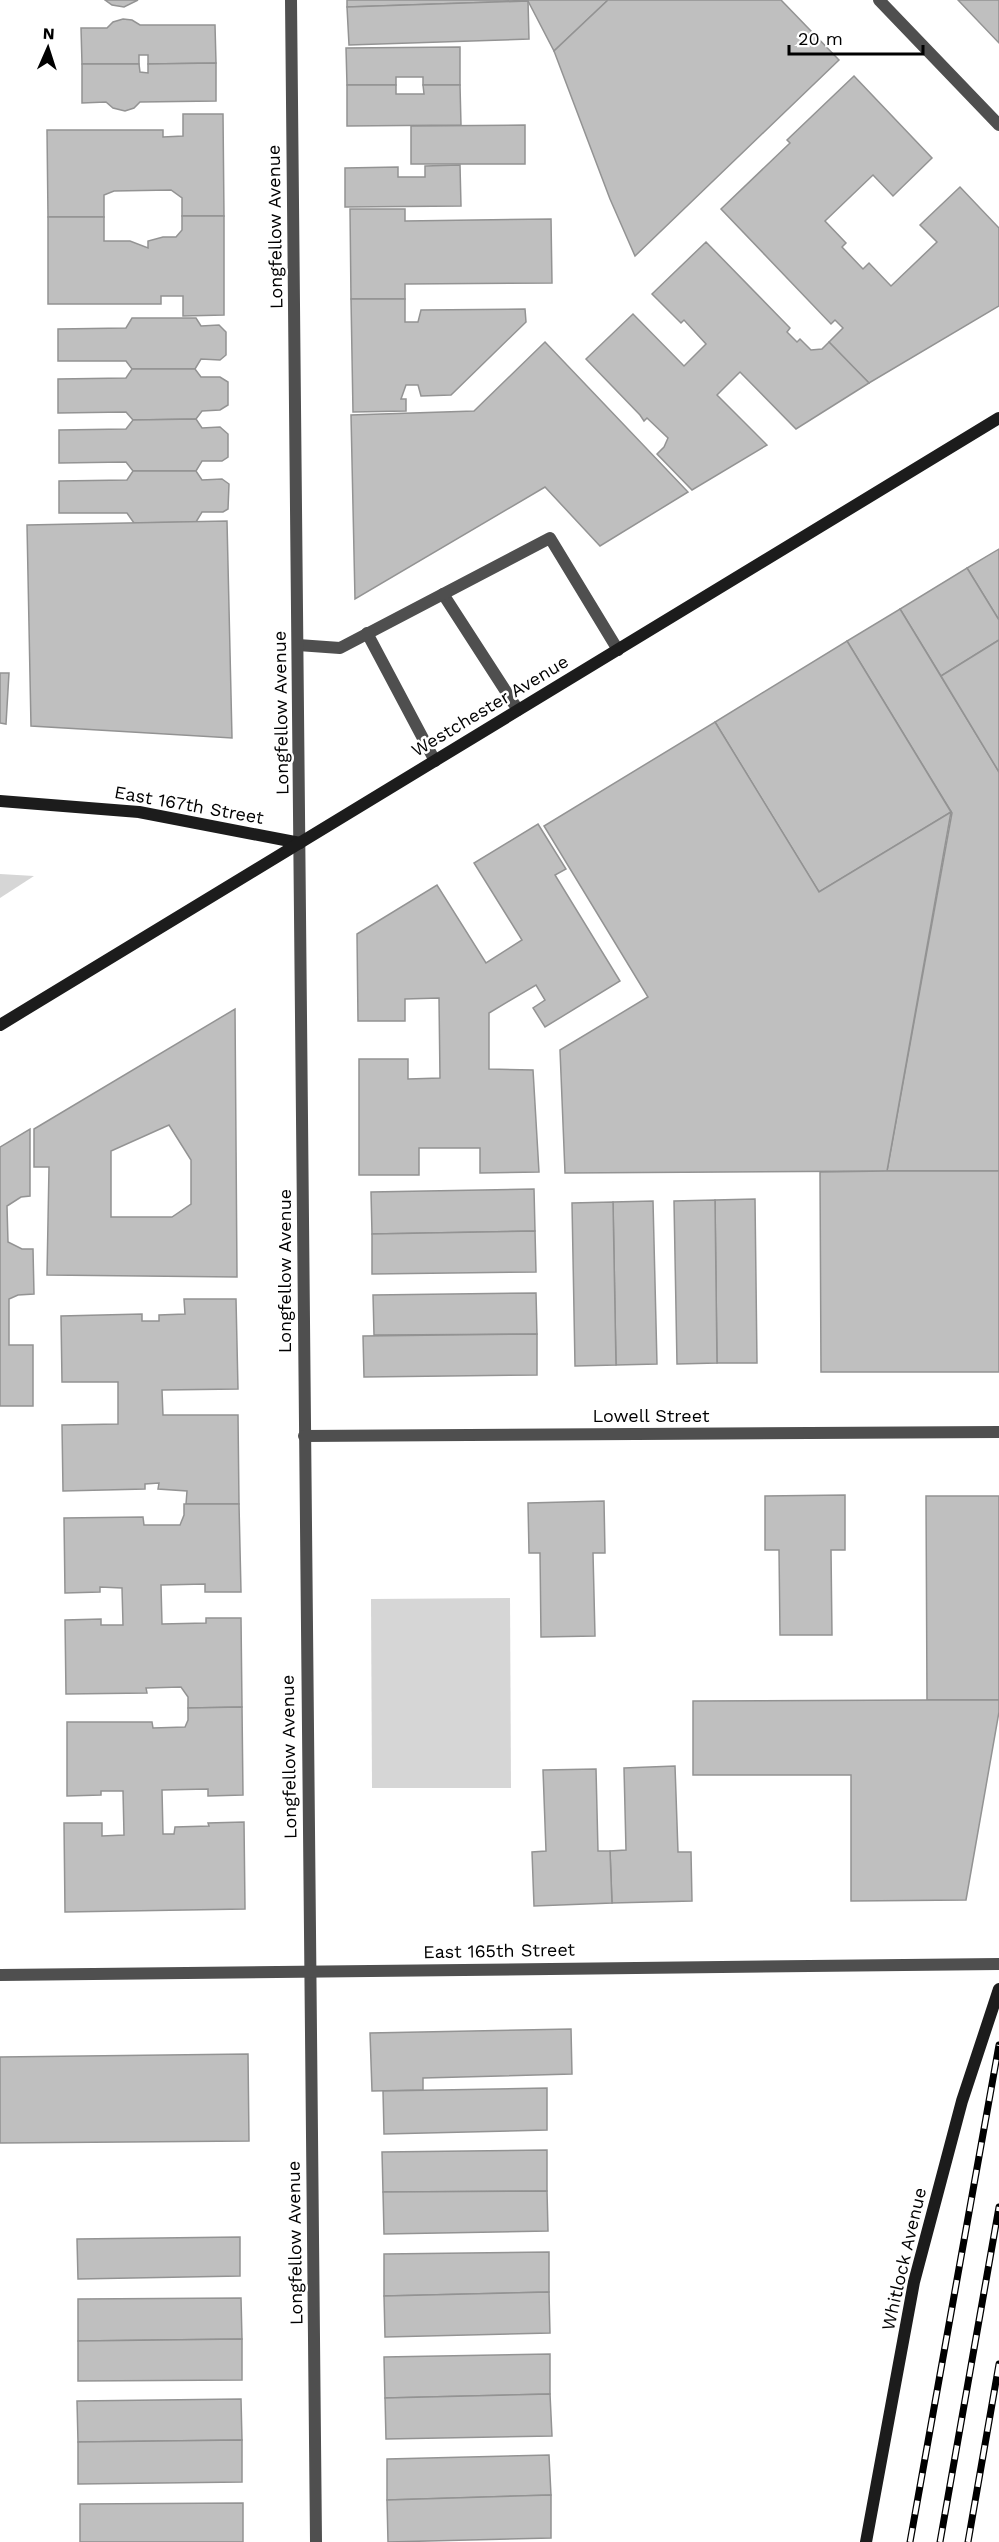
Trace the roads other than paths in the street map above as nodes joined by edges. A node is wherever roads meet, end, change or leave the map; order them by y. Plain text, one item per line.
1 (291, 0) edge
2 (879, 0) edge
3 (999, 125) edge
4 (999, 418) edge
5 (443, 594) junction
6 (367, 633) junction
7 (298, 645) junction
8 (618, 650) junction
9 (518, 710) junction
10 (435, 761) junction
11 (0, 801) edge
12 (300, 843) junction
13 (0, 1025) edge
14 (999, 1432) edge
15 (304, 1436) junction
16 (999, 1964) edge
17 (309, 1971) junction
18 (0, 1975) edge
19 (999, 1989) edge
20 (316, 2542) edge
21 (866, 2542) edge

1 - 7 street, Longfellow Avenue
2 - 3 street
4 - 8 main road, Westchester Avenue
5 - 6 street
5 - 8 street
5 - 9 street
6 - 7 street
6 - 10 street
7 - 12 street, Longfellow Avenue
8 - 9 main road, Westchester Avenue
9 - 10 main road, Westchester Avenue
10 - 12 main road, Westchester Avenue
11 - 12 main road, East 167th Street
12 - 13 main road, Westchester Avenue
12 - 15 street, Longfellow Avenue
14 - 15 street, Lowell Street
15 - 17 street, Longfellow Avenue
16 - 17 street, East 165th Street
17 - 18 street, East 165th Street
17 - 20 street, Longfellow Avenue
19 - 21 main road, Whitlock Avenue

